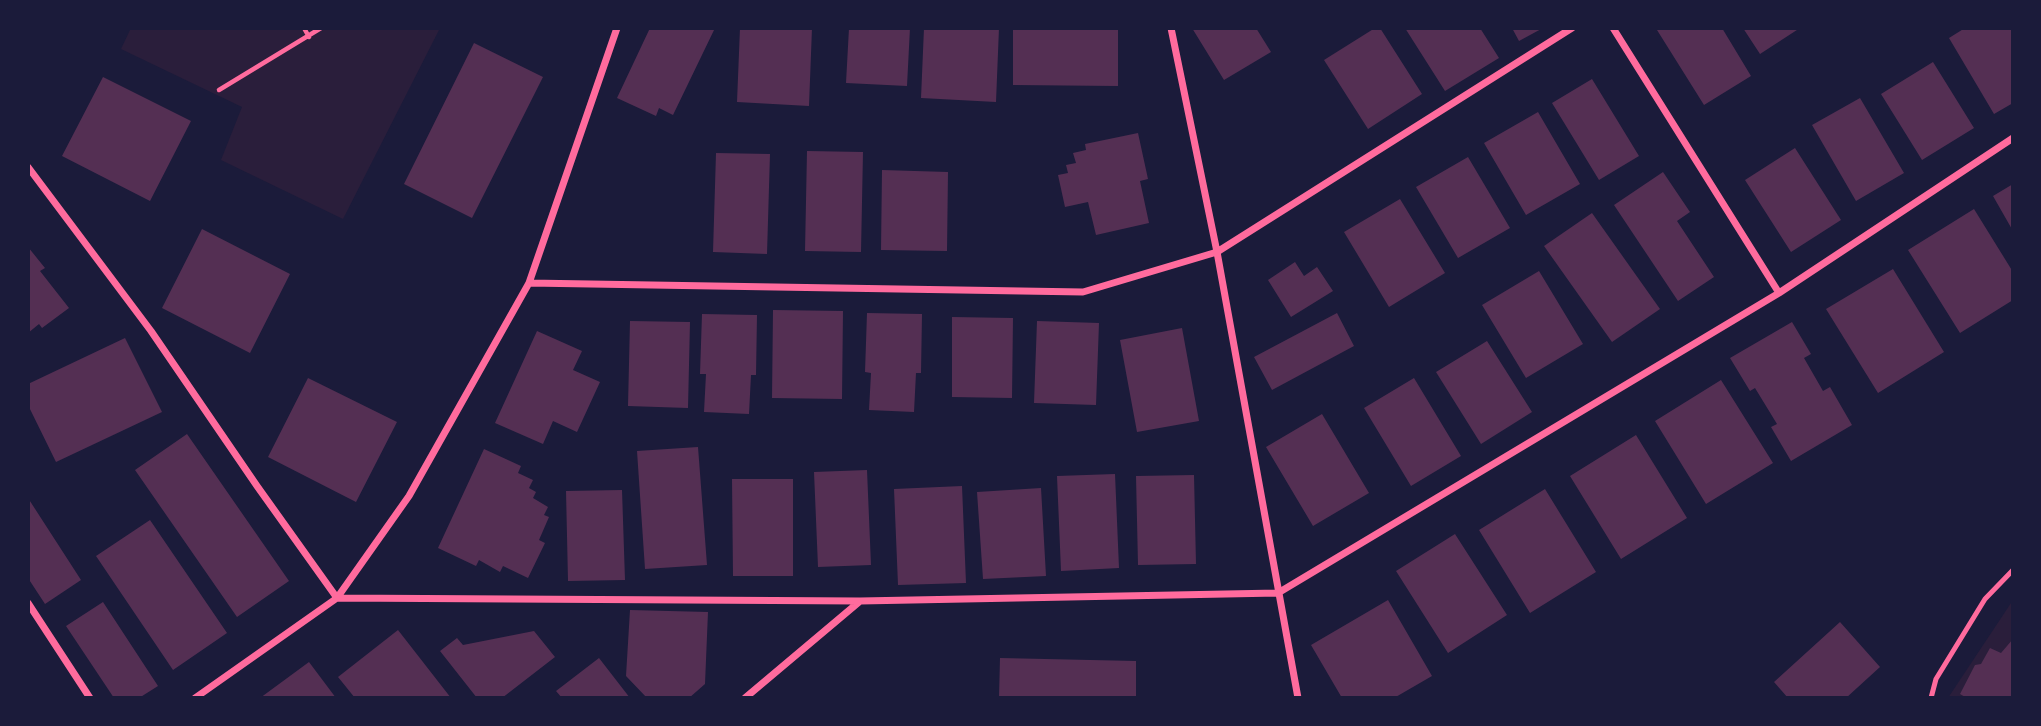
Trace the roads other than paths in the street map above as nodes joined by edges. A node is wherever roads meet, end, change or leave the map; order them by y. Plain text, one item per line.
1 (617, 28) edge
2 (1171, 28) edge
3 (1572, 28) edge
4 (1613, 28) edge
5 (2013, 138) edge
6 (28, 167) edge
7 (1217, 252) junction
8 (529, 283) junction
9 (1779, 293) junction
10 (2013, 570) edge
11 (1278, 593) junction
12 (337, 598) junction
13 (860, 601) junction
14 (28, 603) edge
15 (90, 698) edge
16 (195, 698) edge
17 (745, 698) edge
18 (1298, 698) edge
19 (1931, 698) edge

1 - 8 street
2 - 7 street
3 - 7 street
4 - 9 street
5 - 9 street
6 - 12 street
7 - 8 street
7 - 11 street
8 - 12 street
9 - 11 street
10 - 19 lane
11 - 13 street
11 - 18 street
12 - 13 street
12 - 16 street
13 - 17 street
14 - 15 street

